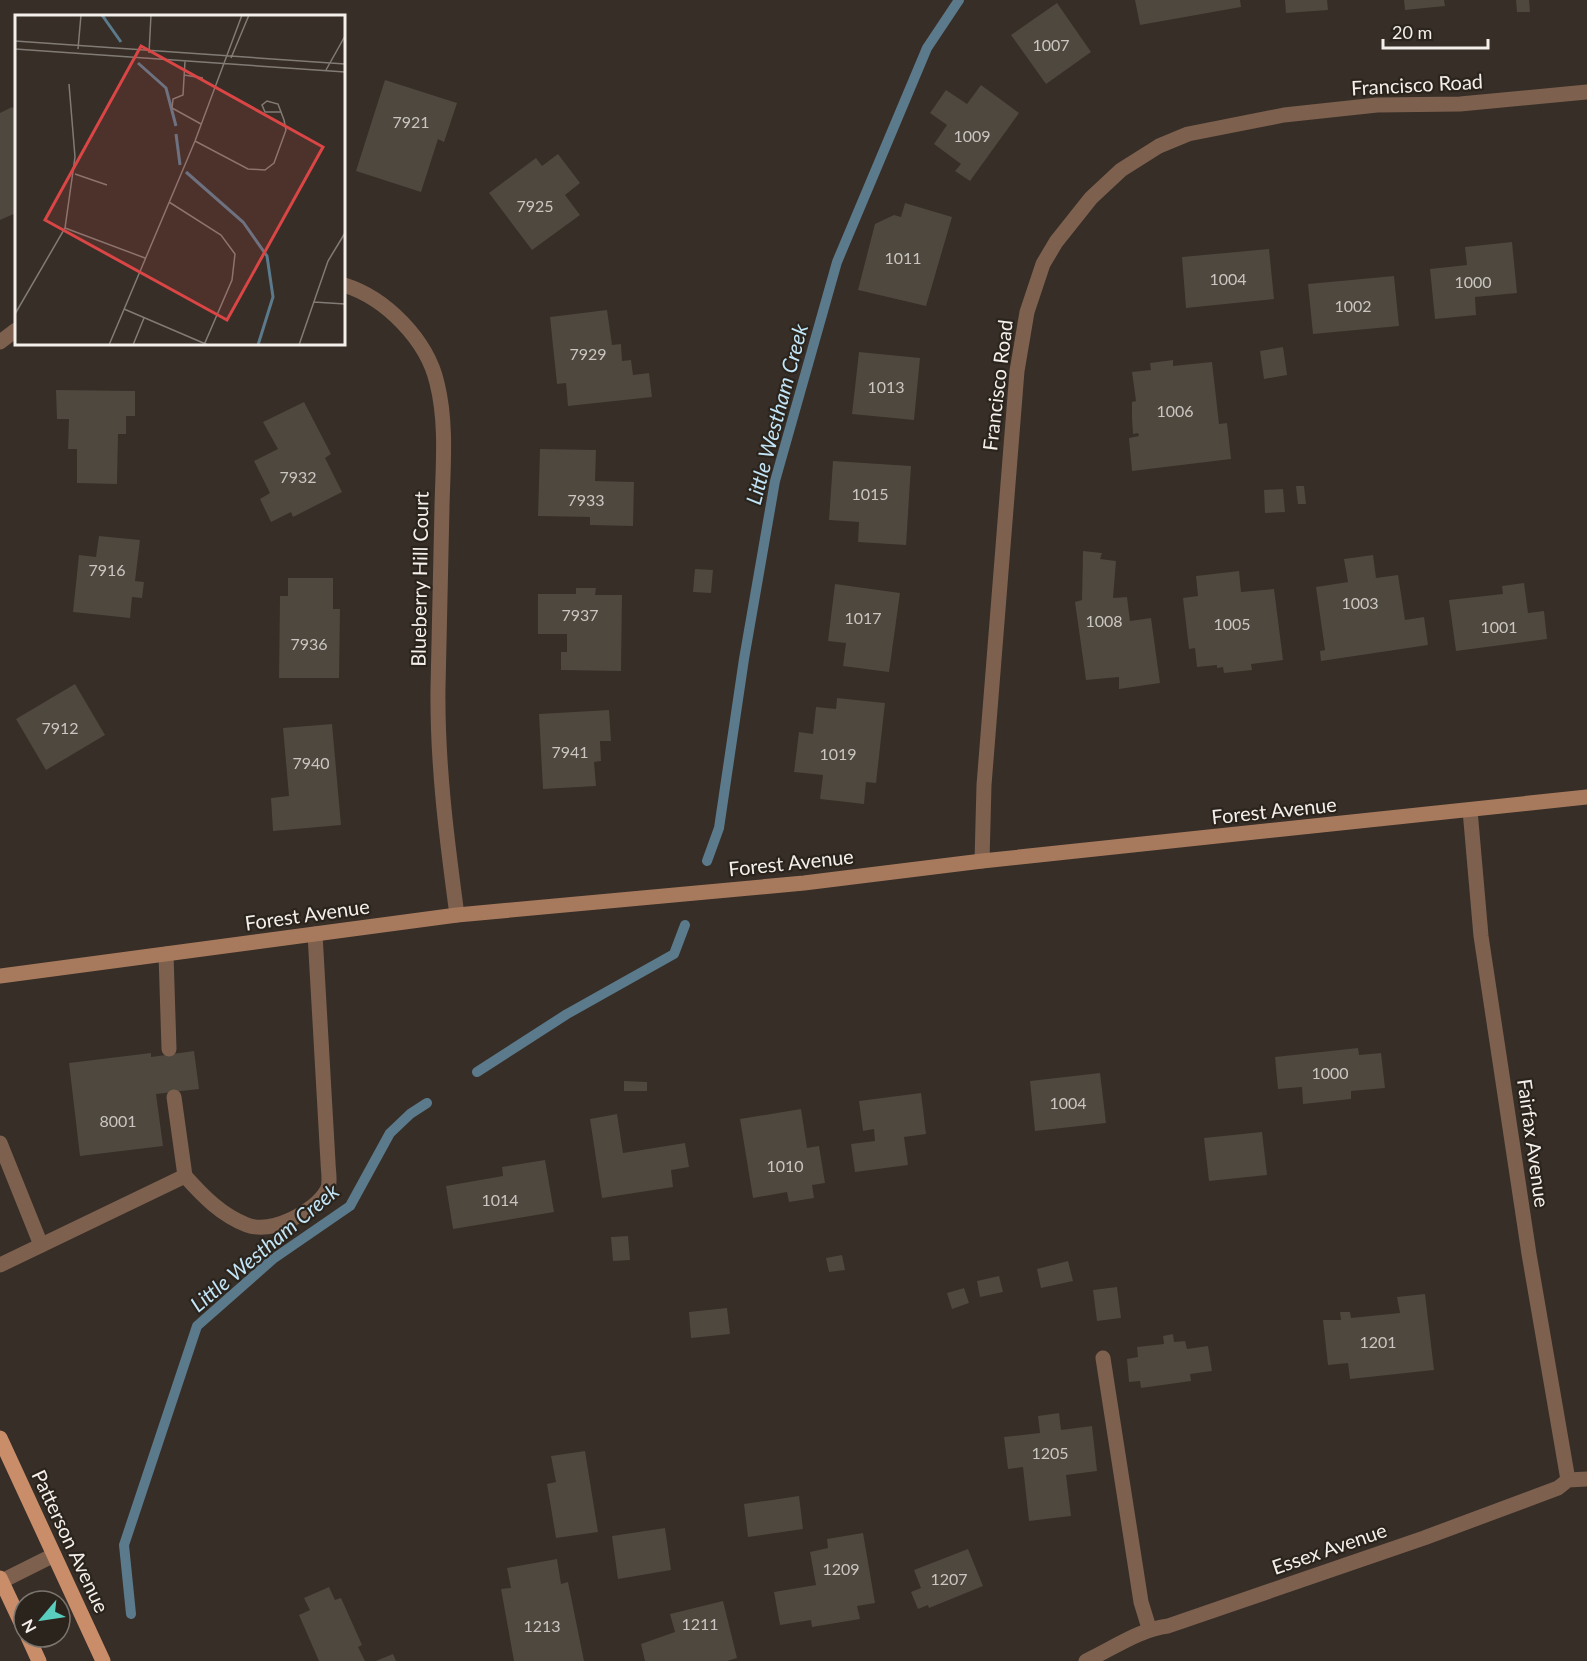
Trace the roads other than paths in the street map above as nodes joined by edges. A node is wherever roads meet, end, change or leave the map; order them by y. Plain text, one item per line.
1 (1587, 92) edge
2 (345, 285) edge
3 (15, 331) edge
4 (0, 342) edge
5 (1587, 797) edge
6 (1470, 810) junction
7 (982, 861) junction
8 (457, 915) junction
9 (315, 934) junction
10 (166, 954) junction
11 (0, 976) edge
12 (170, 1050) dead end
13 (174, 1097) dead end
14 (0, 1143) edge
15 (185, 1176) junction
16 (41, 1245) junction
17 (0, 1265) edge
18 (1103, 1358) dead end
19 (0, 1438) edge
20 (1587, 1479) edge
21 (1568, 1480) junction
22 (54, 1555) junction
23 (1, 1580) edge
24 (12, 1603) edge
25 (1149, 1628) junction
26 (104, 1661) edge
27 (1086, 1661) edge

1 - 7 street, Francisco Road
2 - 8 street, Blueberry Hill Court
3 - 4 street
5 - 6 main road, Forest Avenue
6 - 7 main road, Forest Avenue
6 - 21 street, Fairfax Avenue
7 - 8 main road, Forest Avenue
8 - 9 main road, Forest Avenue
9 - 10 main road, Forest Avenue
9 - 15 street
10 - 11 main road, Forest Avenue
10 - 12 street
13 - 15 street
14 - 16 street
15 - 16 street
16 - 17 street
18 - 25 street
19 - 22 main road, Patterson Avenue
20 - 21 street, Essex Avenue
21 - 25 street, Essex Avenue
22 - 23 street
22 - 26 main road, Patterson Avenue
23 - 24 main road
25 - 27 street, Essex Avenue

